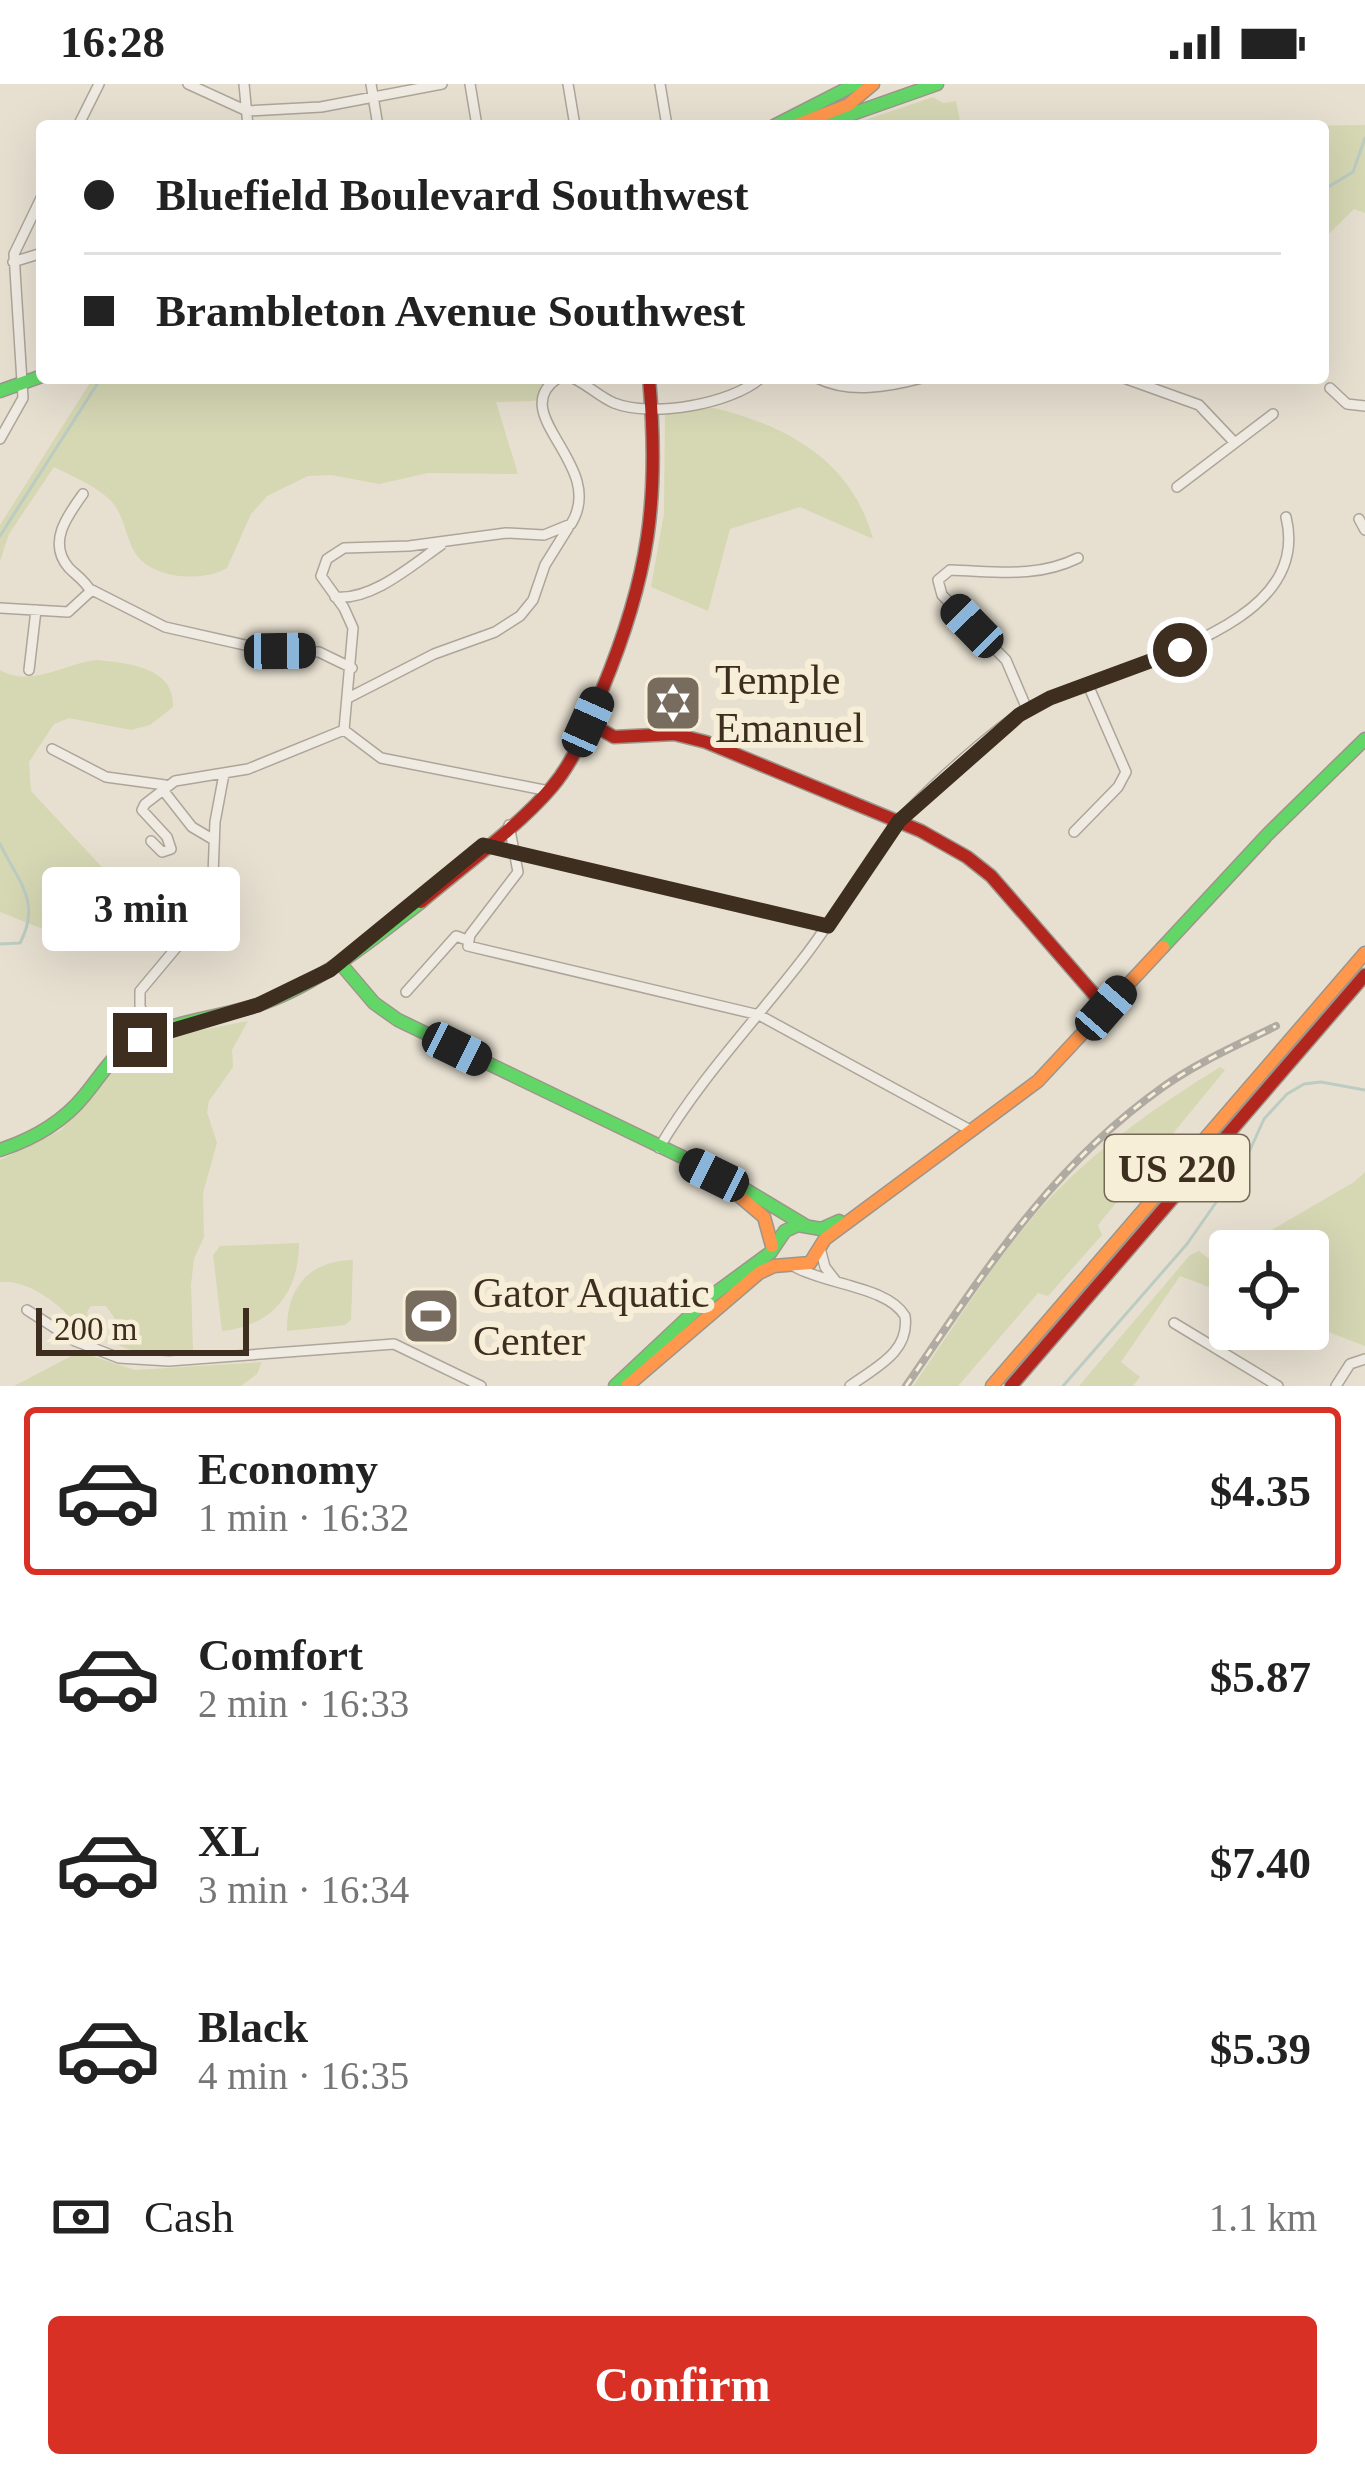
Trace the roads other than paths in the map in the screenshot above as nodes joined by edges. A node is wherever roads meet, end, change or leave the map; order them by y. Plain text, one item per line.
1 (99, 84) edge
2 (188, 84) edge
3 (244, 84) edge
4 (371, 84) edge
5 (442, 84) edge
6 (470, 84) edge
7 (568, 84) edge
8 (660, 84) edge
9 (937, 84) edge
10 (858, 88) edge
11 (374, 98) junction
12 (247, 111) junction
13 (80, 120) edge
14 (248, 120) edge
15 (377, 120) edge
16 (476, 120) edge
17 (574, 120) edge
18 (666, 120) edge
19 (787, 120) edge
20 (810, 120) edge
21 (835, 120) edge
22 (36, 208) edge
23 (36, 256) edge
24 (13, 267) junction
25 (0, 273) edge
26 (36, 379) edge
27 (549, 384) edge
28 (584, 384) edge
29 (650, 384) edge
30 (753, 384) edge
31 (832, 384) edge
32 (887, 384) edge
33 (1141, 384) edge
34 (22, 385) junction
35 (1330, 388) dead end
36 (0, 391) edge
37 (1365, 406) edge
38 (652, 407) junction
39 (1273, 414) dead end
40 (0, 439) edge
41 (1235, 443) junction
42 (1177, 487) dead end
43 (83, 494) dead end
44 (1286, 517) dead end
45 (572, 524) junction
46 (445, 542) junction
47 (1078, 558) dead end
48 (90, 590) junction
49 (335, 596) junction
50 (0, 608) edge
51 (36, 610) junction
52 (352, 668) junction
53 (29, 670) dead end
54 (1088, 685) junction
55 (348, 698) junction
56 (1027, 710) junction
57 (588, 722) junction
58 (344, 730) junction
59 (1364, 740) edge
60 (52, 748) dead end
61 (224, 774) junction
62 (162, 787) junction
63 (549, 791) junction
64 (899, 821) junction
65 (508, 825) junction
66 (1074, 832) dead end
67 (214, 840) junction
68 (151, 841) dead end
69 (483, 845) junction
70 (516, 852) junction
71 (828, 926) junction
72 (467, 940) junction
73 (1365, 953) edge
74 (340, 963) junction
75 (1365, 975) edge
76 (406, 992) dead end
77 (1106, 1008) junction
78 (759, 1015) junction
79 (150, 1035) junction
80 (972, 1131) junction
81 (659, 1148) junction
82 (0, 1150) edge
83 (720, 1180) junction
84 (895, 1184) junction
85 (805, 1225) junction
86 (776, 1245) junction
87 (820, 1247) junction
88 (795, 1267) junction
89 (750, 1281) junction
90 (839, 1284) junction
91 (27, 1310) dead end
92 (1174, 1323) dead end
93 (1365, 1358) edge
94 (481, 1386) edge
95 (614, 1386) edge
96 (627, 1386) edge
97 (850, 1386) edge
98 (992, 1386) edge
99 (1011, 1386) edge
100 (1278, 1386) edge
101 (1336, 1386) edge

1 - 13 street
2 - 12 street
3 - 12 street
4 - 11 street
5 - 11 street
6 - 16 street
7 - 17 street
8 - 18 street
9 - 21 main road
10 - 19 main road
10 - 20 main road
11 - 12 street
11 - 15 street
12 - 14 street
22 - 24 street
23 - 24 street
24 - 25 street
24 - 34 street
26 - 34 main road
27 - 45 street
28 - 38 street
29 - 38 main road
30 - 38 street
31 - 32 street
33 - 41 street
34 - 36 main road
34 - 40 street
35 - 37 street
38 - 57 main road
39 - 41 street
41 - 42 street
43 - 48 street
44 - 54 street
45 - 46 street
45 - 55 street
46 - 49 street
46 - 49 street
47 - 56 street
48 - 51 street
48 - 52 street
49 - 52 street
50 - 51 street
51 - 53 street
52 - 55 street
54 - 56 street
54 - 66 street
55 - 58 street
56 - 64 street
57 - 63 main road
57 - 64 main road
58 - 61 street
58 - 63 street
59 - 77 main road
60 - 62 street
61 - 62 street
61 - 67 street
62 - 67 street
62 - 68 street
63 - 65 main road
64 - 71 street
64 - 77 main road
65 - 69 main road
65 - 70 street
67 - 79 street
69 - 70 street
69 - 74 main road
70 - 71 street
70 - 72 street
71 - 78 street
72 - 76 street
72 - 78 street
73 - 98 main road, US 220
74 - 79 main road
74 - 81 main road
75 - 99 main road, US 220
77 - 80 main road
78 - 80 street
78 - 81 street
79 - 82 main road
80 - 84 main road
81 - 83 main road
83 - 85 main road
83 - 86 main road
84 - 85 main road
84 - 87 main road
85 - 86 main road
85 - 87 main road
86 - 88 main road
86 - 95 main road
87 - 88 main road
87 - 90 street
88 - 89 main road
88 - 89 main road
88 - 90 street
89 - 96 main road
90 - 97 street
91 - 94 street
92 - 100 street
93 - 101 street

